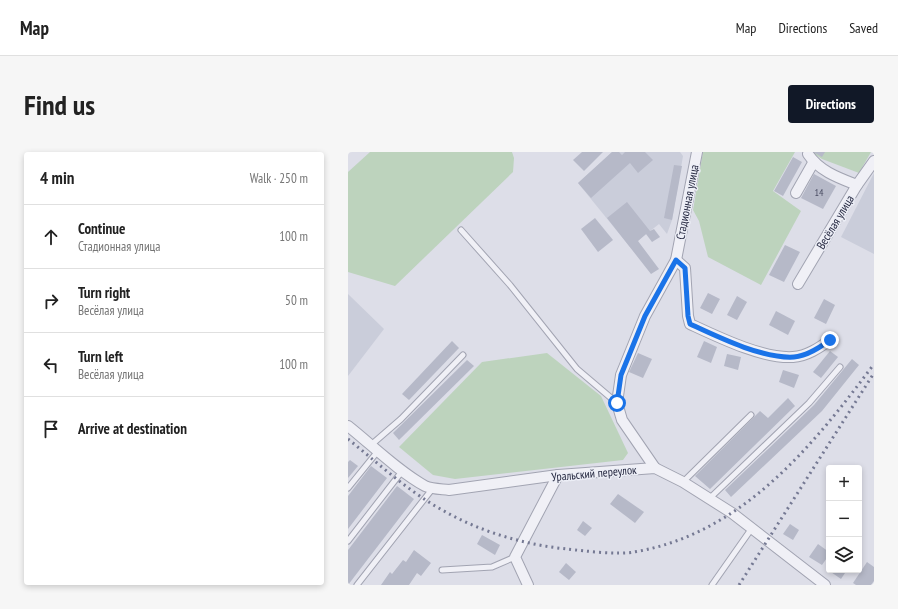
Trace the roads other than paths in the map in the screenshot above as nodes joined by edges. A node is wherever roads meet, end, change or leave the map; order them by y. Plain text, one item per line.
1 (697, 152) edge
2 (874, 161) edge
3 (857, 185) junction
4 (796, 193) dead end
5 (461, 230) dead end
6 (676, 260) junction
7 (798, 284) dead end
8 (830, 340) dead end
9 (463, 355) dead end
10 (840, 367) dead end
11 (617, 403) junction
12 (751, 415) dead end
13 (348, 426) edge
14 (375, 448) junction
15 (655, 468) junction
16 (403, 470) junction
17 (558, 475) junction
18 (683, 482) junction
19 (348, 488) edge
20 (433, 488) junction
21 (710, 498) junction
22 (752, 528) junction
23 (348, 541) edge
24 (515, 557) junction
25 (442, 570) dead end
26 (357, 585) edge
27 (528, 585) edge
28 (712, 585) edge
29 (825, 585) edge

1 - 6 street, Стадионная улица
2 - 3 street, Весёлая улица
3 - 4 street
3 - 7 street, Весёлая улица
5 - 11 lane
6 - 8 street
6 - 11 street, Стадионная улица
9 - 14 lane
10 - 21 lane
11 - 15 street, Стадионная улица
12 - 18 lane
13 - 14 street, Уральский переулок
14 - 16 street, Уральский переулок
14 - 19 lane
15 - 17 street, Уральский переулок
15 - 18 street
16 - 20 street, Уральский переулок
16 - 23 lane
17 - 20 street, Уральский переулок
17 - 24 street
18 - 21 street
20 - 26 lane
21 - 22 street
22 - 28 lane
22 - 29 street
24 - 25 lane
24 - 27 street

